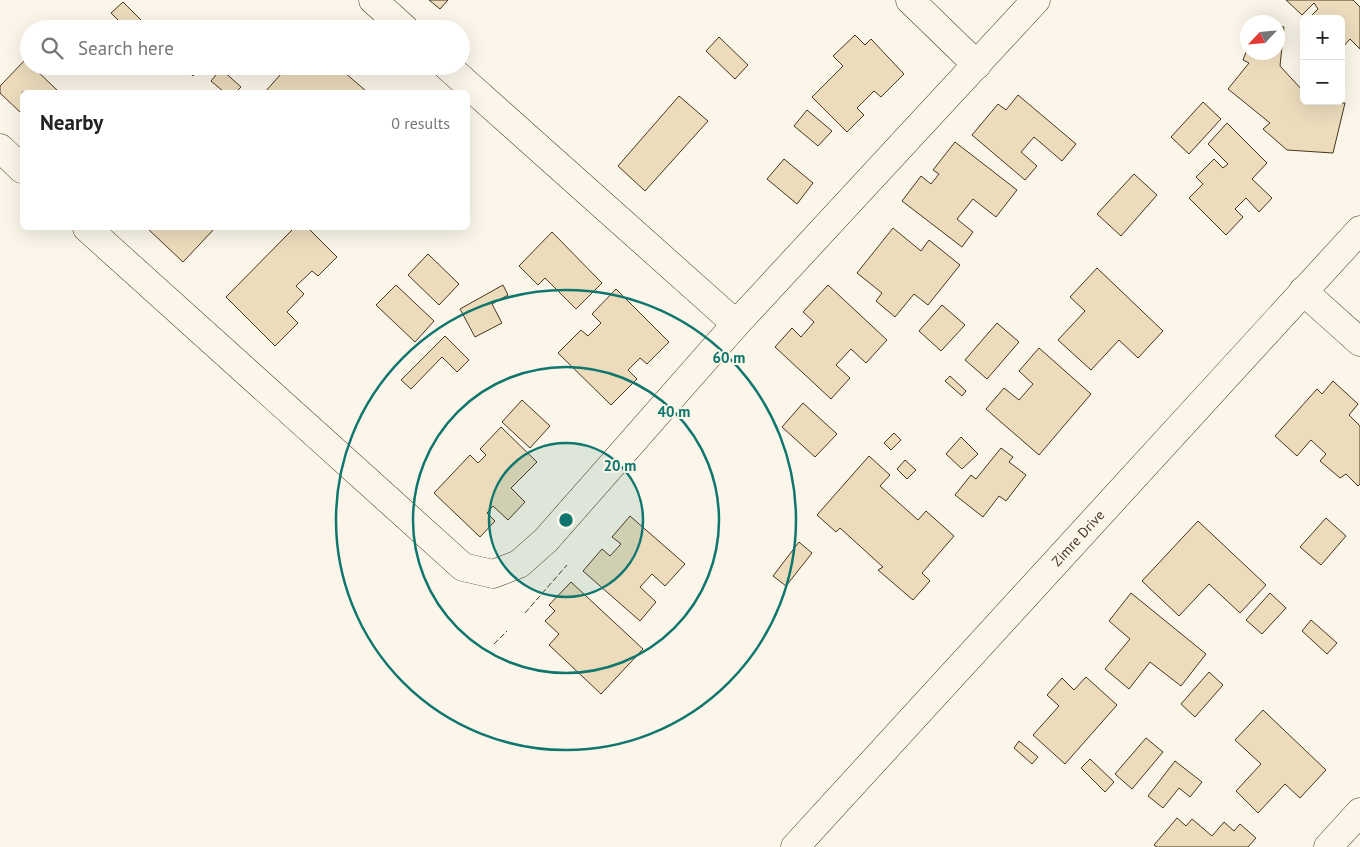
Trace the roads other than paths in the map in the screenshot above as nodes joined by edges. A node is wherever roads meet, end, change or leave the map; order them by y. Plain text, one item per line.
1 (372, 0) edge
2 (910, 0) edge
3 (1036, 0) edge
4 (395, 20) edge
5 (977, 65) junction
6 (458, 75) edge
7 (0, 148) edge
8 (20, 167) edge
9 (89, 230) edge
10 (1360, 230) edge
11 (1303, 291) junction
12 (736, 324) junction
13 (1360, 342) edge
14 (1360, 812) edge
15 (1342, 843) edge
16 (795, 847) edge

1 - 4 street
2 - 5 street
3 - 5 street
5 - 12 street
6 - 12 street
7 - 8 street
9 - 12 street
10 - 11 street, Zimre Drive
11 - 13 street
11 - 16 street, Zimre Drive
14 - 15 street

